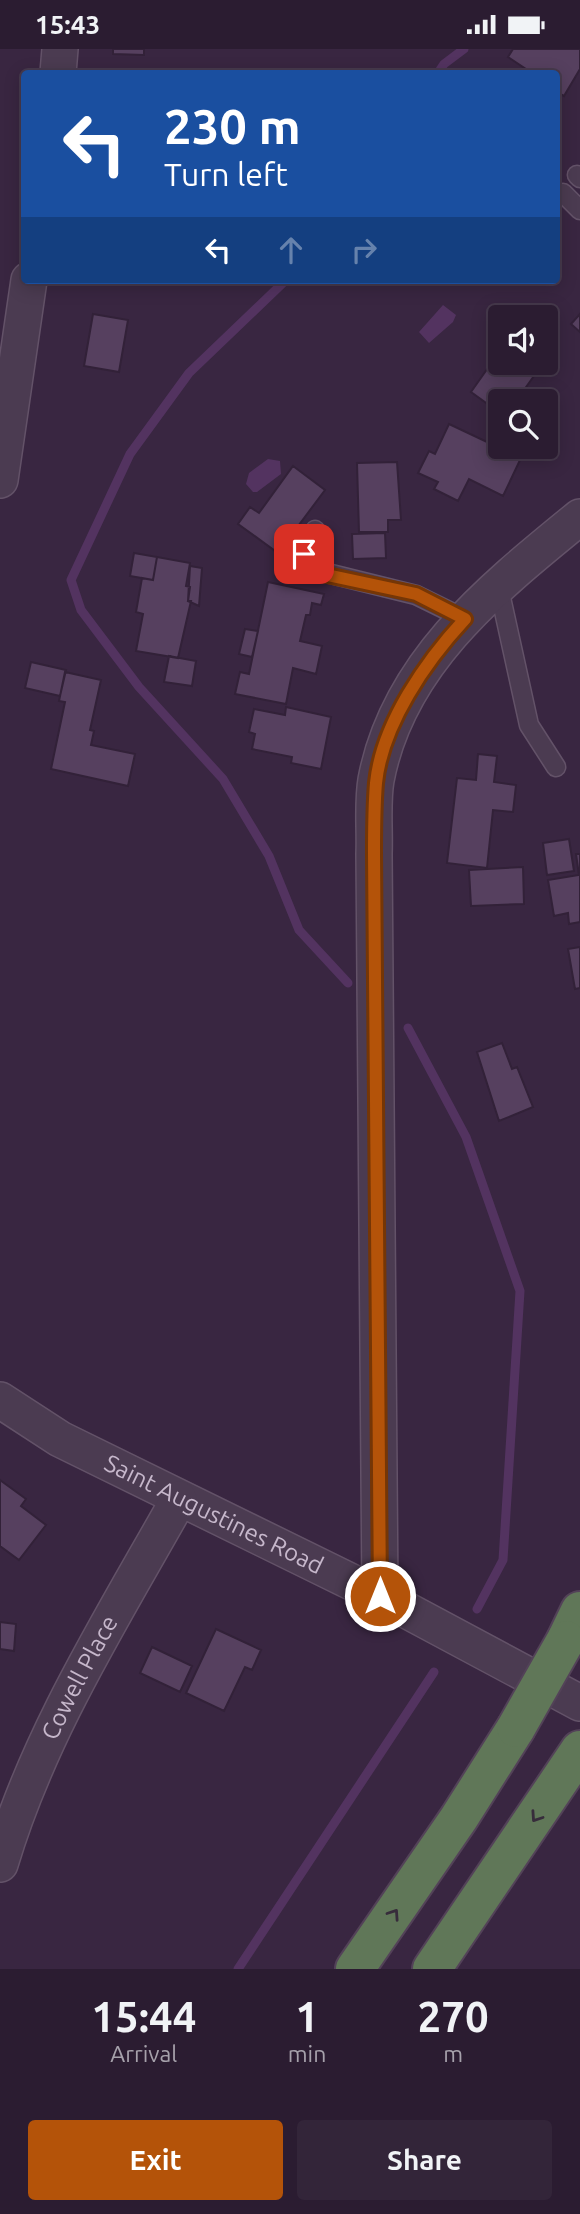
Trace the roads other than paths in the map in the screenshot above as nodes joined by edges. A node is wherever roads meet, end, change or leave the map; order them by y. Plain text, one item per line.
1 (60, 49) edge
2 (58, 70) edge
3 (563, 193) dead end
4 (580, 210) edge
5 (28, 284) edge
6 (0, 480) edge
7 (580, 517) edge
8 (315, 530) dead end
9 (498, 584) junction
10 (465, 619) junction
11 (556, 767) dead end
12 (0, 1400) edge
13 (179, 1499) junction
14 (380, 1596) junction
15 (573, 1626) edge
16 (580, 1703) edge
17 (577, 1756) edge
18 (0, 1864) edge
19 (355, 1969) edge
20 (432, 1969) edge

1 - 2 street
3 - 4 lane
5 - 6 street
7 - 9 street
8 - 10 lane
9 - 10 street
9 - 11 lane
10 - 14 street
12 - 13 street, Saint Augustines Road
13 - 14 street, Saint Augustines Road
13 - 18 street, Cowell Place
14 - 16 street, Saint Augustines Road
19 -> 15 highway, bridge
17 -> 20 highway

